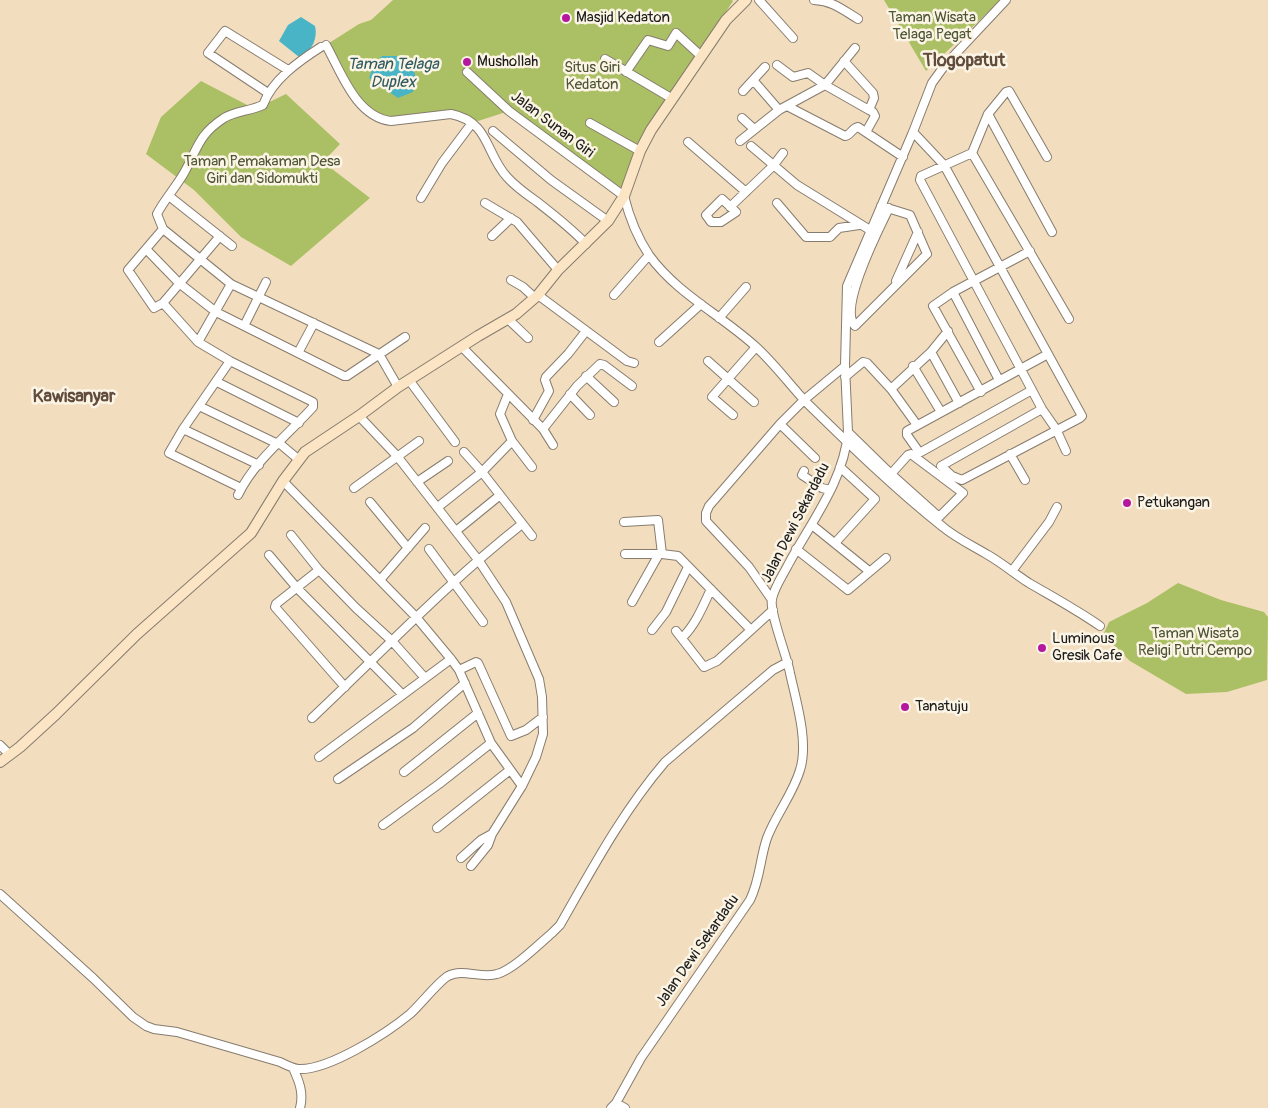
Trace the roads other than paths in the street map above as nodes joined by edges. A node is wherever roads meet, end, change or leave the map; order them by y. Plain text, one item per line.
1 (746, 0) edge
2 (759, 0) edge
3 (814, 0) edge
4 (1006, 0) edge
5 (858, 19) dead end
6 (793, 38) dead end
7 (856, 48) dead end
8 (700, 56) junction
9 (605, 59) dead end
10 (844, 61) junction
11 (777, 65) dead end
12 (765, 67) dead end
13 (288, 70) junction
14 (467, 72) dead end
15 (626, 72) junction
16 (753, 80) junction
17 (825, 85) junction
18 (743, 91) dead end
19 (268, 93) junction
20 (671, 98) junction
21 (783, 108) junction
22 (869, 110) junction
23 (988, 114) junction
24 (742, 118) dead end
25 (590, 123) dead end
26 (472, 124) junction
27 (754, 129) junction
28 (493, 132) dead end
29 (866, 132) junction
30 (913, 132) junction
31 (740, 141) dead end
32 (688, 142) dead end
33 (752, 146) dead end
34 (640, 151) junction
35 (783, 153) dead end
36 (972, 153) junction
37 (1047, 156) dead end
38 (903, 157) junction
39 (773, 166) junction
40 (944, 166) junction
41 (746, 192) junction
42 (168, 196) junction
43 (624, 196) junction
44 (421, 198) dead end
45 (485, 203) dead end
46 (776, 203) dead end
47 (730, 207) dead end
48 (885, 207) junction
49 (511, 218) junction
50 (608, 221) junction
51 (859, 225) junction
52 (163, 229) junction
53 (870, 230) junction
54 (918, 232) junction
55 (1052, 232) dead end
56 (220, 236) junction
57 (492, 236) dead end
58 (586, 244) junction
59 (232, 246) dead end
60 (146, 249) junction
61 (1030, 251) junction
62 (650, 255) junction
63 (199, 258) junction
64 (1000, 267) junction
65 (558, 270) junction
66 (511, 280) dead end
67 (973, 281) junction
68 (266, 282) dead end
69 (180, 283) junction
70 (231, 284) junction
71 (894, 285) junction
72 (746, 287) dead end
73 (953, 292) junction
74 (614, 295) dead end
75 (258, 296) junction
76 (536, 296) junction
77 (163, 303) junction
78 (701, 304) junction
79 (852, 306) junction
80 (216, 312) junction
81 (867, 313) junction
82 (719, 318) junction
83 (508, 319) junction
84 (1069, 319) dead end
85 (314, 323) junction
86 (244, 326) junction
87 (586, 331) junction
88 (948, 331) junction
89 (405, 337) dead end
90 (528, 338) dead end
91 (198, 342) junction
92 (659, 342) dead end
93 (756, 346) junction
94 (462, 347) junction
95 (931, 352) junction
96 (298, 353) junction
97 (379, 354) junction
98 (1048, 354) junction
99 (230, 361) junction
100 (708, 361) dead end
101 (634, 363) dead end
102 (845, 366) junction
103 (913, 366) junction
104 (1021, 369) junction
105 (586, 376) junction
106 (846, 377) junction
107 (729, 379) junction
108 (409, 380) junction
109 (999, 380) junction
110 (217, 382) junction
111 (632, 386) dead end
112 (398, 387) junction
113 (891, 389) junction
114 (1032, 390) junction
115 (981, 392) junction
116 (508, 394) junction
117 (570, 394) junction
118 (804, 400) junction
119 (614, 402) dead end
120 (754, 402) dead end
121 (959, 403) junction
122 (199, 406) junction
123 (1042, 409) junction
124 (940, 412) junction
125 (590, 415) dead end
126 (733, 415) dead end
127 (359, 416) junction
128 (533, 420) junction
129 (299, 423) junction
130 (780, 424) junction
131 (918, 425) junction
132 (183, 429) junction
133 (543, 429) junction
134 (1056, 429) junction
135 (848, 432) junction
136 (419, 441) dead end
137 (512, 441) junction
138 (455, 442) dead end
139 (847, 442) junction
140 (279, 443) junction
141 (553, 445) dead end
142 (1066, 451) dead end
143 (464, 452) dead end
144 (1010, 454) junction
145 (397, 456) junction
146 (815, 458) dead end
147 (298, 460) junction
148 (448, 461) dead end
149 (259, 466) junction
150 (532, 467) dead end
151 (840, 467) junction
152 (804, 470) dead end
153 (482, 472) junction
154 (891, 474) junction
155 (1025, 480) dead end
156 (283, 481) junction
157 (417, 482) junction
158 (354, 488) dead end
159 (830, 490) junction
160 (500, 496) junction
161 (370, 502) dead end
162 (438, 507) junction
163 (1057, 507) dead end
164 (624, 522) dead end
165 (522, 524) junction
166 (812, 525) junction
167 (425, 528) dead end
168 (456, 531) junction
169 (291, 535) dead end
170 (532, 536) dead end
171 (835, 544) junction
172 (408, 548) junction
173 (429, 549) dead end
174 (796, 549) junction
175 (625, 554) dead end
176 (660, 554) junction
177 (268, 555) dead end
178 (886, 558) dead end
179 (479, 561) junction
180 (688, 567) junction
181 (319, 570) junction
182 (869, 571) junction
183 (1012, 572) junction
184 (380, 580) junction
185 (454, 583) junction
186 (297, 588) junction
187 (711, 589) junction
188 (772, 600) junction
189 (632, 602) dead end
190 (772, 610) junction
191 (416, 616) junction
192 (483, 622) dead end
193 (1100, 626) dead end
194 (652, 630) dead end
195 (751, 630) junction
196 (676, 631) dead end
197 (682, 638) junction
198 (392, 641) junction
199 (451, 658) junction
200 (371, 662) junction
201 (788, 662) junction
202 (459, 670) junction
203 (425, 678) junction
204 (465, 683) junction
205 (345, 687) junction
206 (402, 694) junction
207 (478, 713) junction
208 (543, 717) junction
209 (312, 718) dead end
210 (491, 743) junction
211 (0, 745) edge
212 (9, 754) junction
213 (319, 757) dead end
214 (0, 762) edge
215 (510, 770) junction
216 (404, 772) dead end
217 (338, 779) dead end
218 (522, 786) junction
219 (383, 825) dead end
220 (437, 828) dead end
221 (492, 834) junction
222 (461, 858) dead end
223 (471, 866) dead end
224 (0, 894) edge
225 (293, 1068) junction
226 (613, 1105) edge
227 (300, 1108) edge
228 (625, 1108) edge

1 - 8 street
2 - 6 street
3 - 5 street
4 - 30 street, Jalan Dewi Sekardadu
7 - 10 street
8 - 15 street
8 - 20 street
9 - 15 street
10 - 17 street
10 - 22 street
11 - 17 street
12 - 16 street
13 - 19 street
13 - 19 street
13 - 26 street
14 - 43 street, Jalan Sunan Giri
15 - 20 street
16 - 18 street
16 - 21 street
17 - 21 street
17 - 22 street
19 - 42 street
20 - 34 street
21 - 27 street
21 - 29 street
22 - 29 street
23 - 36 street
23 - 37 street
23 - 55 street
24 - 27 street
25 - 34 street
26 - 44 street
26 - 58 street
27 - 31 street
28 - 50 street
29 - 38 street
30 - 38 street, Jalan Dewi Sekardadu
30 - 40 street
32 - 41 street
33 - 39 street
34 - 43 street
35 - 39 street
36 - 40 street
36 - 61 street
38 - 48 street, Jalan Dewi Sekardadu
39 - 41 street
39 - 51 street
40 - 64 street
40 - 67 street
41 - 47 street
42 - 52 street
42 - 56 street
43 - 50 street
43 - 62 street
45 - 49 street
46 - 51 street
48 - 53 street, Jalan Dewi Sekardadu
48 - 54 street
48 - 79 street
49 - 57 street
49 - 65 street
50 - 58 street
51 - 53 street
52 - 60 street
52 - 63 street
53 - 102 street, Jalan Dewi Sekardadu
54 - 71 street
54 - 71 street
56 - 59 street
56 - 63 street
58 - 65 street
60 - 69 street
60 - 77 street
61 - 64 street
61 - 84 street
62 - 74 street
62 - 78 street
63 - 69 street
63 - 70 street
64 - 67 street
64 - 98 street
65 - 76 street
66 - 76 street
67 - 73 street
67 - 104 street
68 - 75 street
69 - 77 street
69 - 80 street
70 - 75 street
70 - 80 street
71 - 81 street
72 - 82 street
73 - 88 street
73 - 109 street
75 - 85 street
75 - 86 street
76 - 83 street
76 - 87 street
77 - 91 street
78 - 82 street
78 - 92 street
79 - 81 street
79 - 81 street
80 - 86 street
80 - 91 street
82 - 93 street
83 - 90 street
83 - 94 street
85 - 96 street
85 - 97 street
86 - 96 street
87 - 101 street
87 - 128 street
88 - 95 street
88 - 115 street
89 - 97 street
91 - 99 street
93 - 107 street
93 - 118 street
94 - 108 street
94 - 116 street
95 - 103 street
95 - 121 street
96 - 97 street
97 - 112 street
98 - 104 street
98 - 134 street
99 - 110 street
99 - 129 street
100 - 107 street
102 - 106 street, Jalan Dewi Sekardadu
102 - 118 street
103 - 113 street
103 - 124 street
104 - 109 street
104 - 114 street
105 - 111 street
105 - 117 street
105 - 119 street
106 - 113 street
106 - 135 street, Jalan Dewi Sekardadu
107 - 120 street
107 - 126 street
108 - 112 street
108 - 138 street
109 - 115 street
110 - 122 street
110 - 129 street
112 - 127 street
113 - 131 street
114 - 123 street
114 - 131 street
115 - 121 street
116 - 128 street
116 - 137 street
117 - 125 street
117 - 133 street
118 - 130 street
118 - 139 street
121 - 124 street
122 - 132 street
122 - 140 street
123 - 134 street
123 - 144 street
124 - 131 street
127 - 145 street
127 - 147 street
128 - 133 street
129 - 140 street
130 - 146 street
130 - 188 street
132 - 149 street
132 - 149 street
133 - 141 street
134 - 142 street
134 - 144 street
135 - 139 street, Jalan Dewi Sekardadu
135 - 154 street
136 - 145 street
137 - 150 street
137 - 153 street
139 - 151 street, Jalan Dewi Sekardadu
139 - 183 street
140 - 147 street
140 - 149 street
143 - 153 street
144 - 155 street
145 - 157 street
145 - 158 street
147 - 156 street
148 - 157 street
151 - 159 street, Jalan Dewi Sekardadu
151 - 171 street
152 - 159 street
153 - 160 street
153 - 162 street
154 - 154 street
156 - 184 street
156 - 212 street
157 - 162 street
159 - 166 street, Jalan Dewi Sekardadu
160 - 165 street
160 - 168 street
161 - 172 street
162 - 168 street
163 - 183 street
164 - 176 street
165 - 170 street
165 - 179 street
166 - 171 street
166 - 174 street, Jalan Dewi Sekardadu
167 - 172 street
168 - 179 street
169 - 181 street
171 - 182 street
172 - 184 street
173 - 185 street
174 - 182 street
174 - 188 street, Jalan Dewi Sekardadu
175 - 176 street
176 - 180 street
176 - 189 street
177 - 186 street
178 - 182 street
179 - 185 street
179 - 208 street
180 - 187 street
180 - 194 street
181 - 186 street
181 - 198 street
183 - 193 street
184 - 191 street
185 - 191 street
185 - 192 street
186 - 200 street
186 - 205 street
187 - 195 street
187 - 197 street
188 - 190 street, Jalan Dewi Sekardadu
190 - 195 street
190 - 201 street, Jalan Dewi Sekardadu
191 - 198 street
191 - 199 street
195 - 197 street
196 - 197 street
198 - 200 street
198 - 203 street
199 - 202 street
199 - 203 street
200 - 205 street
200 - 206 street
201 - 225 street
201 - 226 street, Jalan Dewi Sekardadu
202 - 204 street
202 - 208 street
203 - 206 street
204 - 207 street
204 - 217 street
205 - 209 street
206 - 213 street
207 - 210 street
207 - 216 street
208 - 218 street
210 - 215 street
210 - 219 street
211 - 212 street
212 - 214 street
215 - 218 street
215 - 220 street
218 - 221 street
221 - 222 street
221 - 223 street
224 - 225 street
225 - 227 street
226 - 228 street

